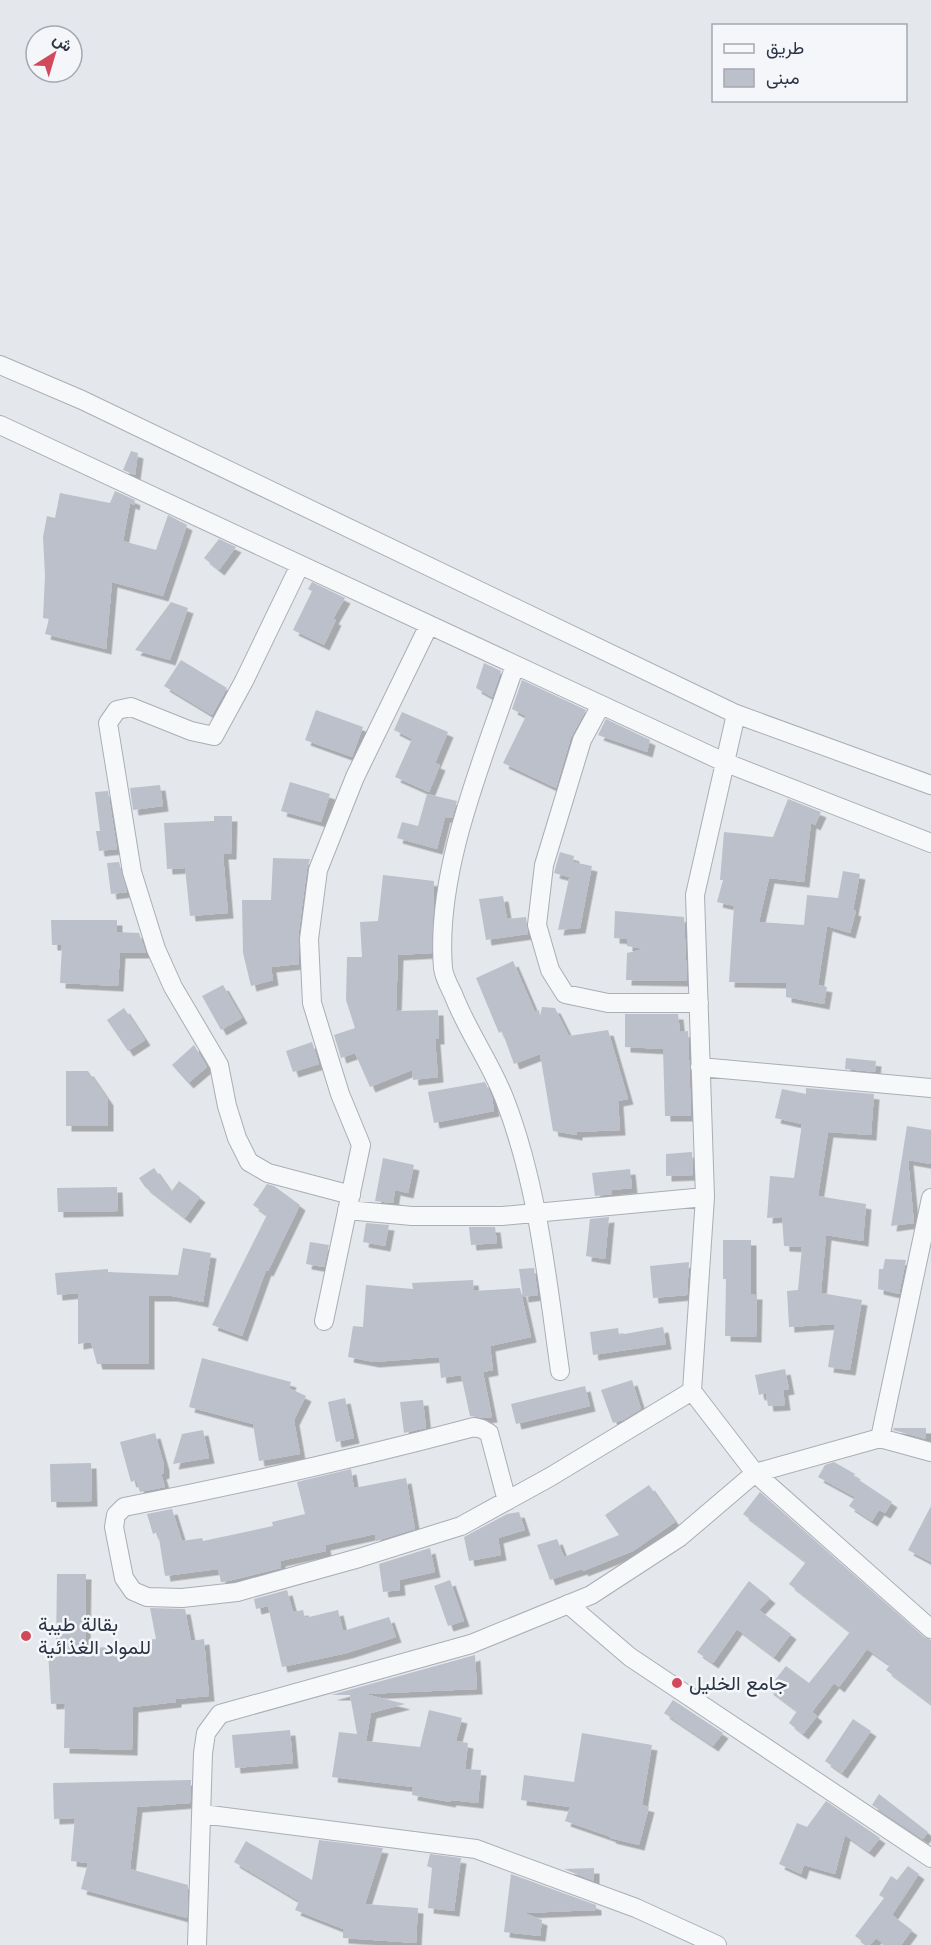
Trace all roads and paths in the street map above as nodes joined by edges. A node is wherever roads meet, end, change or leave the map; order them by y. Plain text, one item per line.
1 (0, 365) edge
2 (0, 425) edge
3 (300, 565) junction
4 (429, 625) junction
5 (515, 665) junction
6 (601, 705) junction
7 (736, 714) junction
8 (724, 762) junction
9 (931, 785) edge
10 (931, 843) edge
11 (699, 1003) junction
12 (700, 1067) junction
13 (931, 1088) edge
14 (705, 1197) junction
15 (931, 1198) edge
16 (349, 1202) junction
17 (538, 1214) junction
18 (324, 1321) dead end
19 (560, 1371) dead end
20 (692, 1391) junction
21 (880, 1438) junction
22 (931, 1452) edge
23 (755, 1473) junction
24 (507, 1501) junction
25 (568, 1604) junction
26 (931, 1629) edge
27 (202, 1814) junction
28 (931, 1858) edge
29 (197, 1945) edge
30 (717, 1945) edge

1 - 7 street
2 - 3 street
3 - 4 street
3 - 16 street
4 - 5 street
4 - 16 street
5 - 6 street
5 - 17 street
6 - 8 street
6 - 11 street
7 - 8 street
7 - 9 street
8 - 10 street
8 - 11 street
11 - 12 street
12 - 13 street
12 - 14 street
14 - 17 street
14 - 20 street
15 - 21 street
16 - 17 street
16 - 18 street
17 - 19 street
20 - 23 street
20 - 24 street
21 - 22 street
21 - 23 street
23 - 25 street
23 - 26 street
24 - 24 street
25 - 27 street
25 - 28 street
27 - 29 street
27 - 30 street

